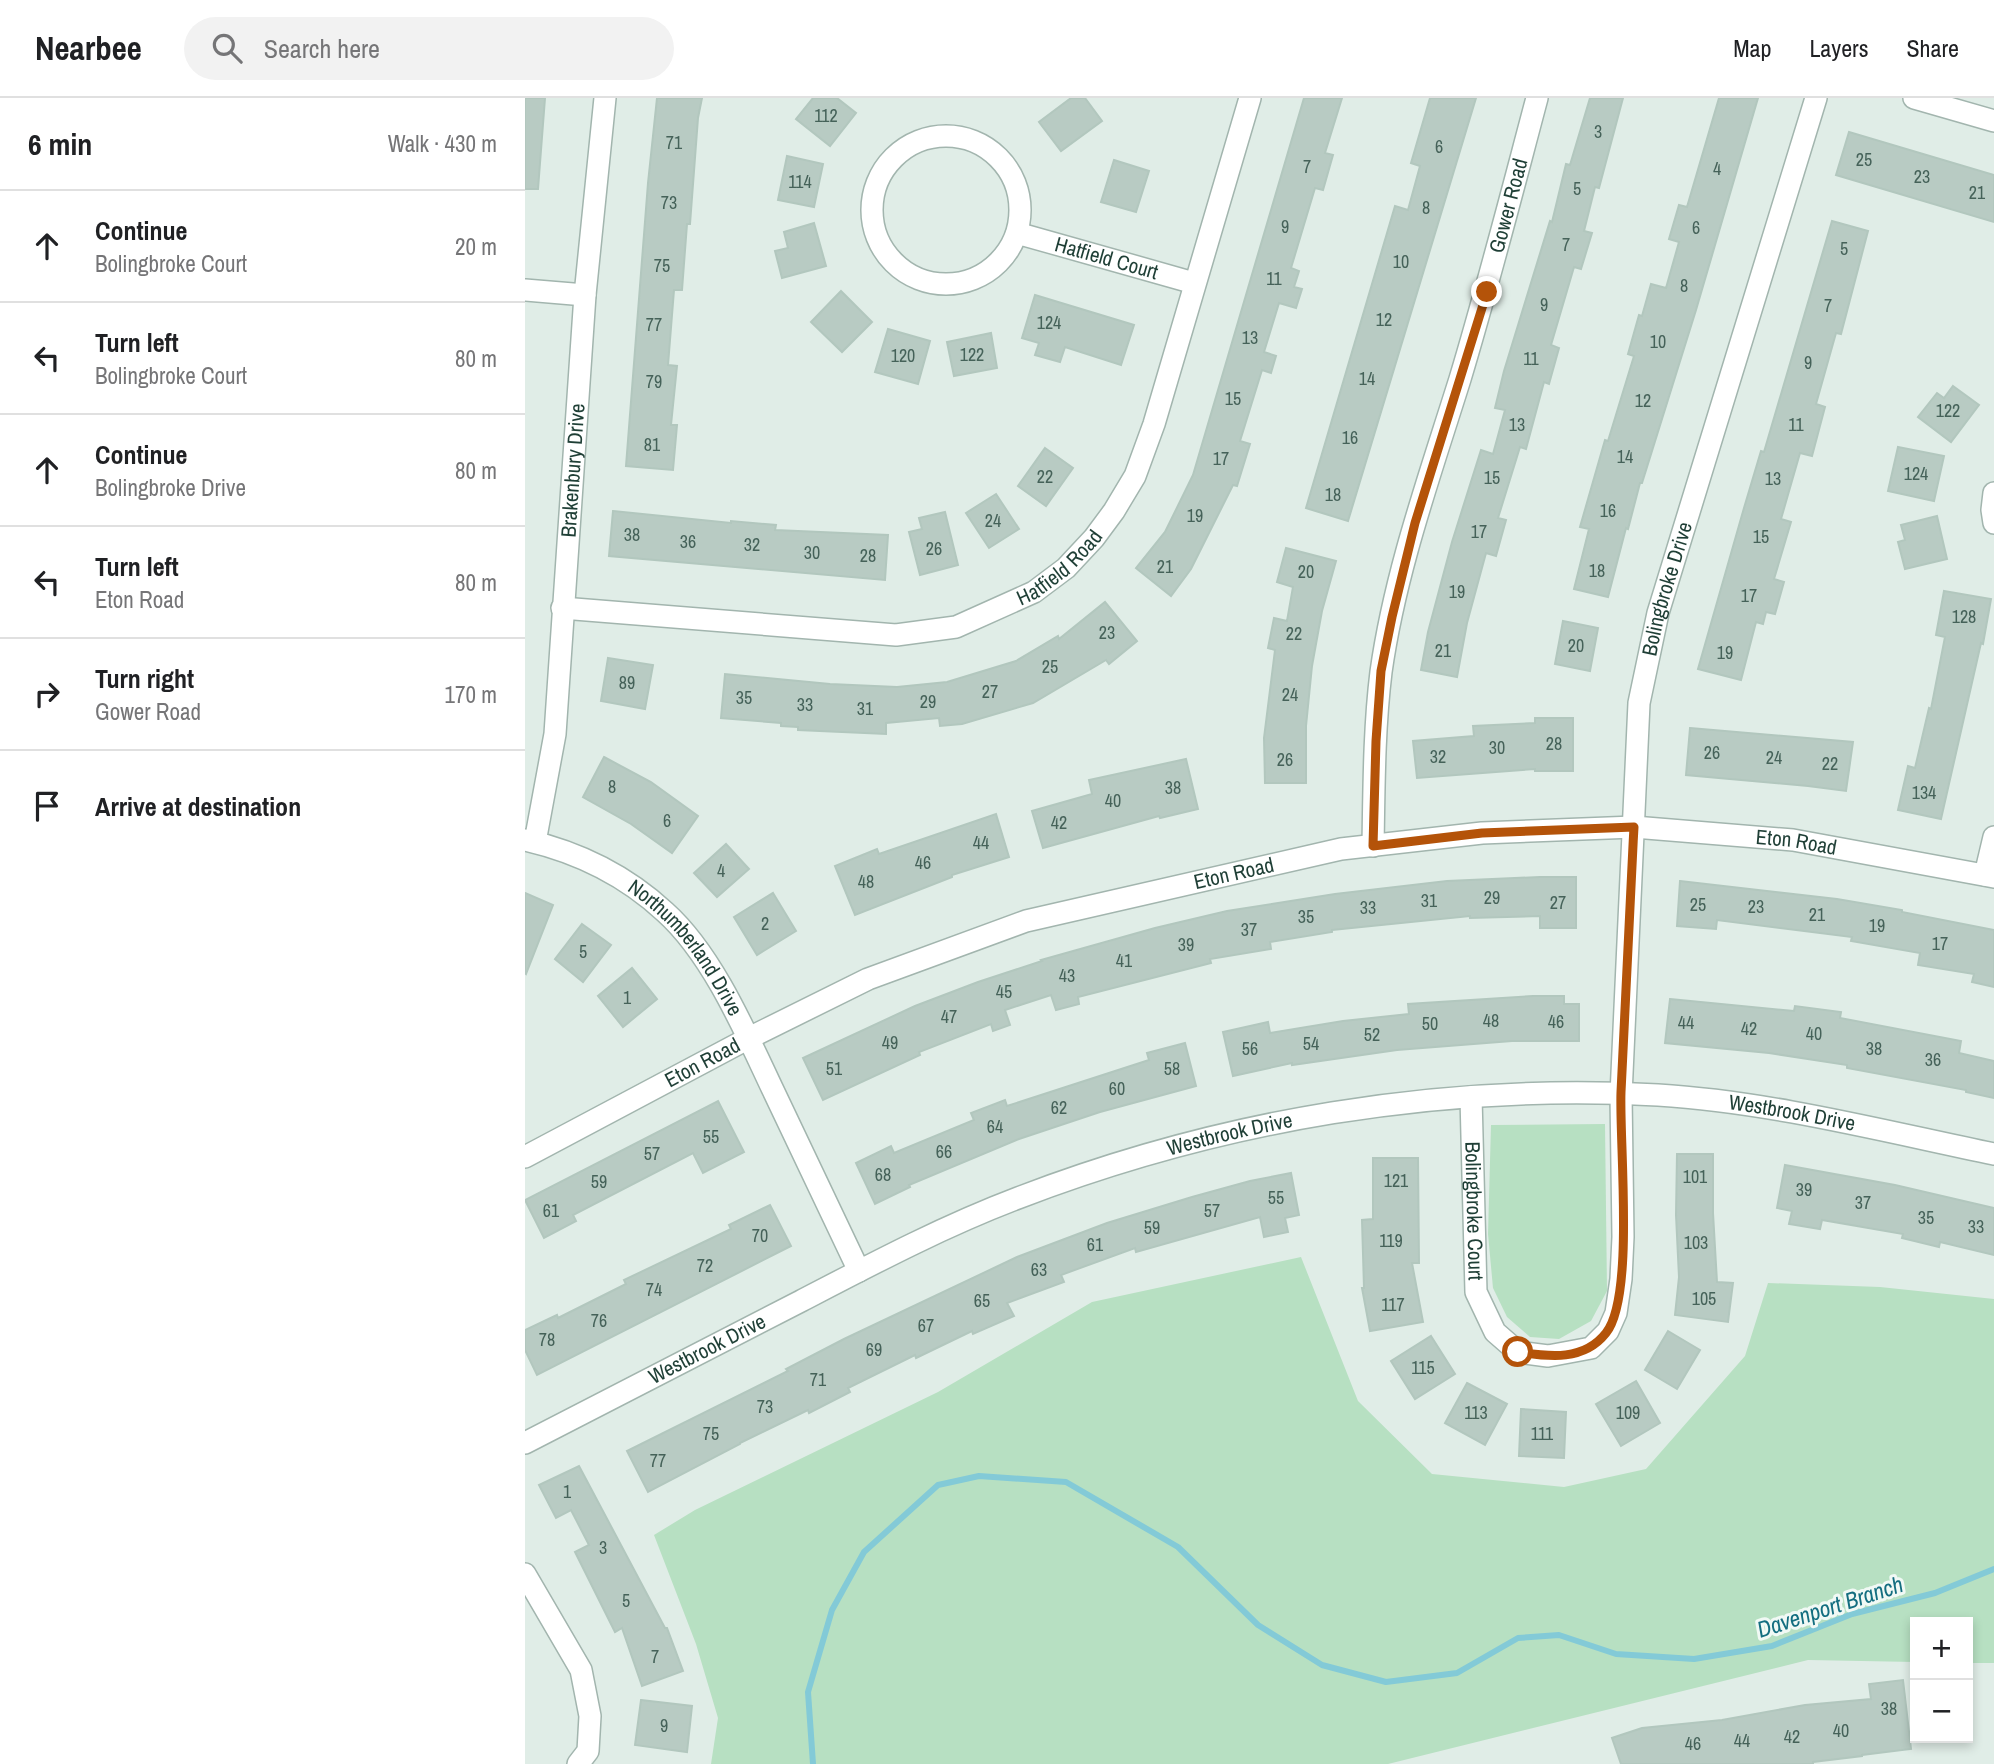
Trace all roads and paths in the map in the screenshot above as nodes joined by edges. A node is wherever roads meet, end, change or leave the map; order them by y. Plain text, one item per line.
1 (605, 98) edge
2 (1249, 98) edge
3 (1537, 98) edge
4 (1815, 98) edge
5 (1914, 98) edge
6 (1994, 121) edge
7 (1017, 233) junction
8 (1194, 283) junction
9 (525, 290) edge
10 (585, 295) junction
11 (1994, 494) edge
12 (1994, 523) edge
13 (562, 608) junction
14 (1634, 827) junction
15 (1994, 837) edge
16 (530, 841) edge
17 (1373, 846) junction
18 (1990, 876) edge
19 (748, 1038) junction
20 (1621, 1096) junction
21 (1471, 1097) junction
22 (1994, 1154) edge
23 (525, 1157) edge
24 (859, 1271) junction
25 (525, 1443) edge
26 (525, 1574) edge
27 (578, 1764) edge

1 - 10 street, Brakenbury Drive
2 - 8 street, Hatfield Road
3 - 17 street, Gower Road
4 - 14 street, Bolingbroke Drive
5 - 6 street
7 - 7 street
7 - 8 street, Hatfield Court
8 - 13 street, Hatfield Road
9 - 10 street
10 - 13 street, Brakenbury Drive
11 - 12 street
13 - 16 street, Brakenbury Drive
14 - 17 street, Eton Road
14 - 18 street, Eton Road
14 - 20 street, Bolingbroke Drive
15 - 18 street
16 - 19 street, Northumberland Drive
17 - 19 street, Eton Road
19 - 23 street, Eton Road
19 - 24 street, Northumberland Drive
20 - 21 street, Westbrook Drive
20 - 21 street, Bolingbroke Court
20 - 22 street, Westbrook Drive
21 - 24 street, Westbrook Drive
24 - 25 street, Westbrook Drive
26 - 27 street

